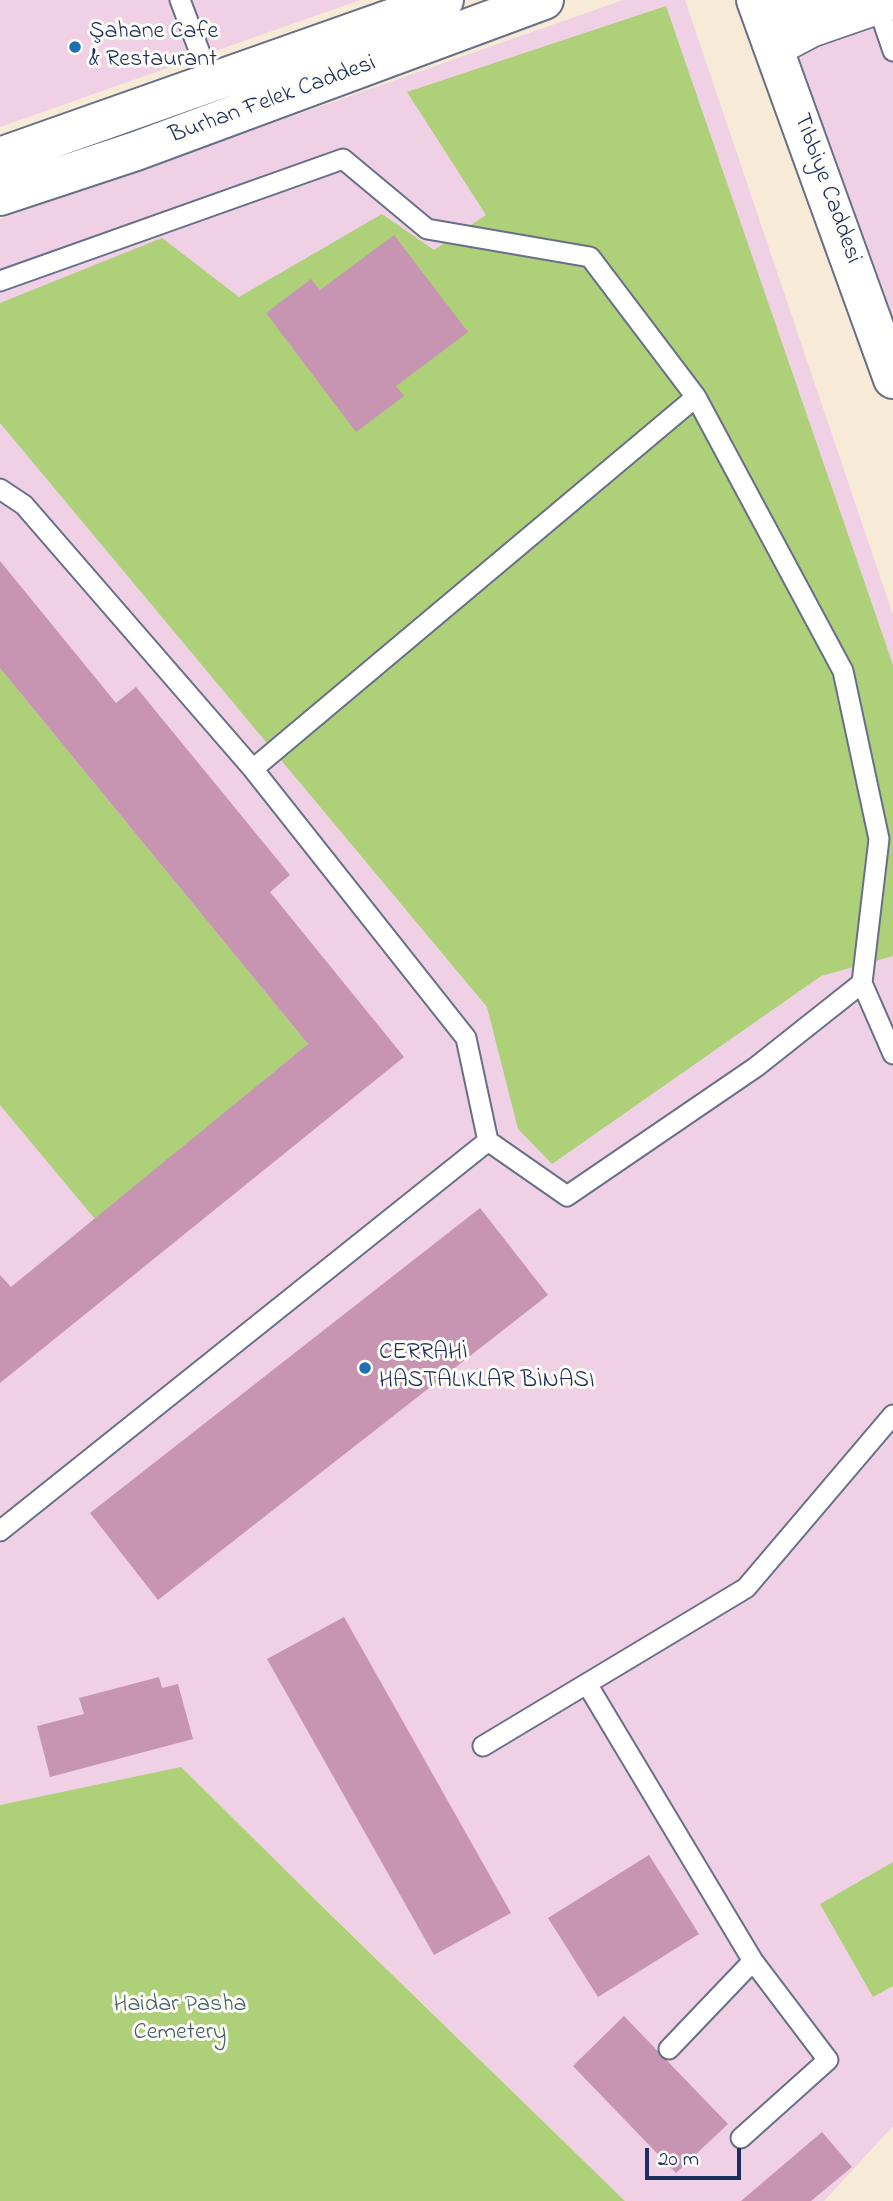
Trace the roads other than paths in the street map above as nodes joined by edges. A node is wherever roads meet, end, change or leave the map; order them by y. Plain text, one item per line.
1 (180, 0) edge
2 (444, 0) edge
3 (544, 0) edge
4 (885, 2) edge
5 (758, 5) edge
6 (774, 48) junction
7 (893, 51) edge
8 (211, 82) junction
9 (0, 156) edge
10 (0, 196) edge
11 (0, 281) edge
12 (893, 379) edge
13 (696, 397) junction
14 (0, 489) edge
15 (253, 769) junction
16 (862, 983) junction
17 (893, 1054) edge
18 (488, 1142) junction
19 (893, 1415) edge
20 (0, 1531) edge
21 (587, 1684) junction
22 (483, 1745) dead end
23 (753, 1961) junction
24 (669, 2049) dead end
25 (741, 2138) dead end

1 - 8 lane
2 - 8 street, Burhan Felek Caddesi
3 - 10 street, Burhan Felek Caddesi
4 - 5 street
4 - 6 street
4 - 7 lane
5 - 6 street, Tıbbiye Caddesi
6 - 12 street, Tıbbiye Caddesi
8 - 9 street, Burhan Felek Caddesi
11 - 13 lane
13 - 15 lane
13 - 16 lane
14 - 15 lane
15 - 18 lane
16 - 17 lane
16 - 18 lane
18 - 20 lane
19 - 21 lane
21 - 22 lane
21 - 23 lane
23 - 24 lane
23 - 25 lane

